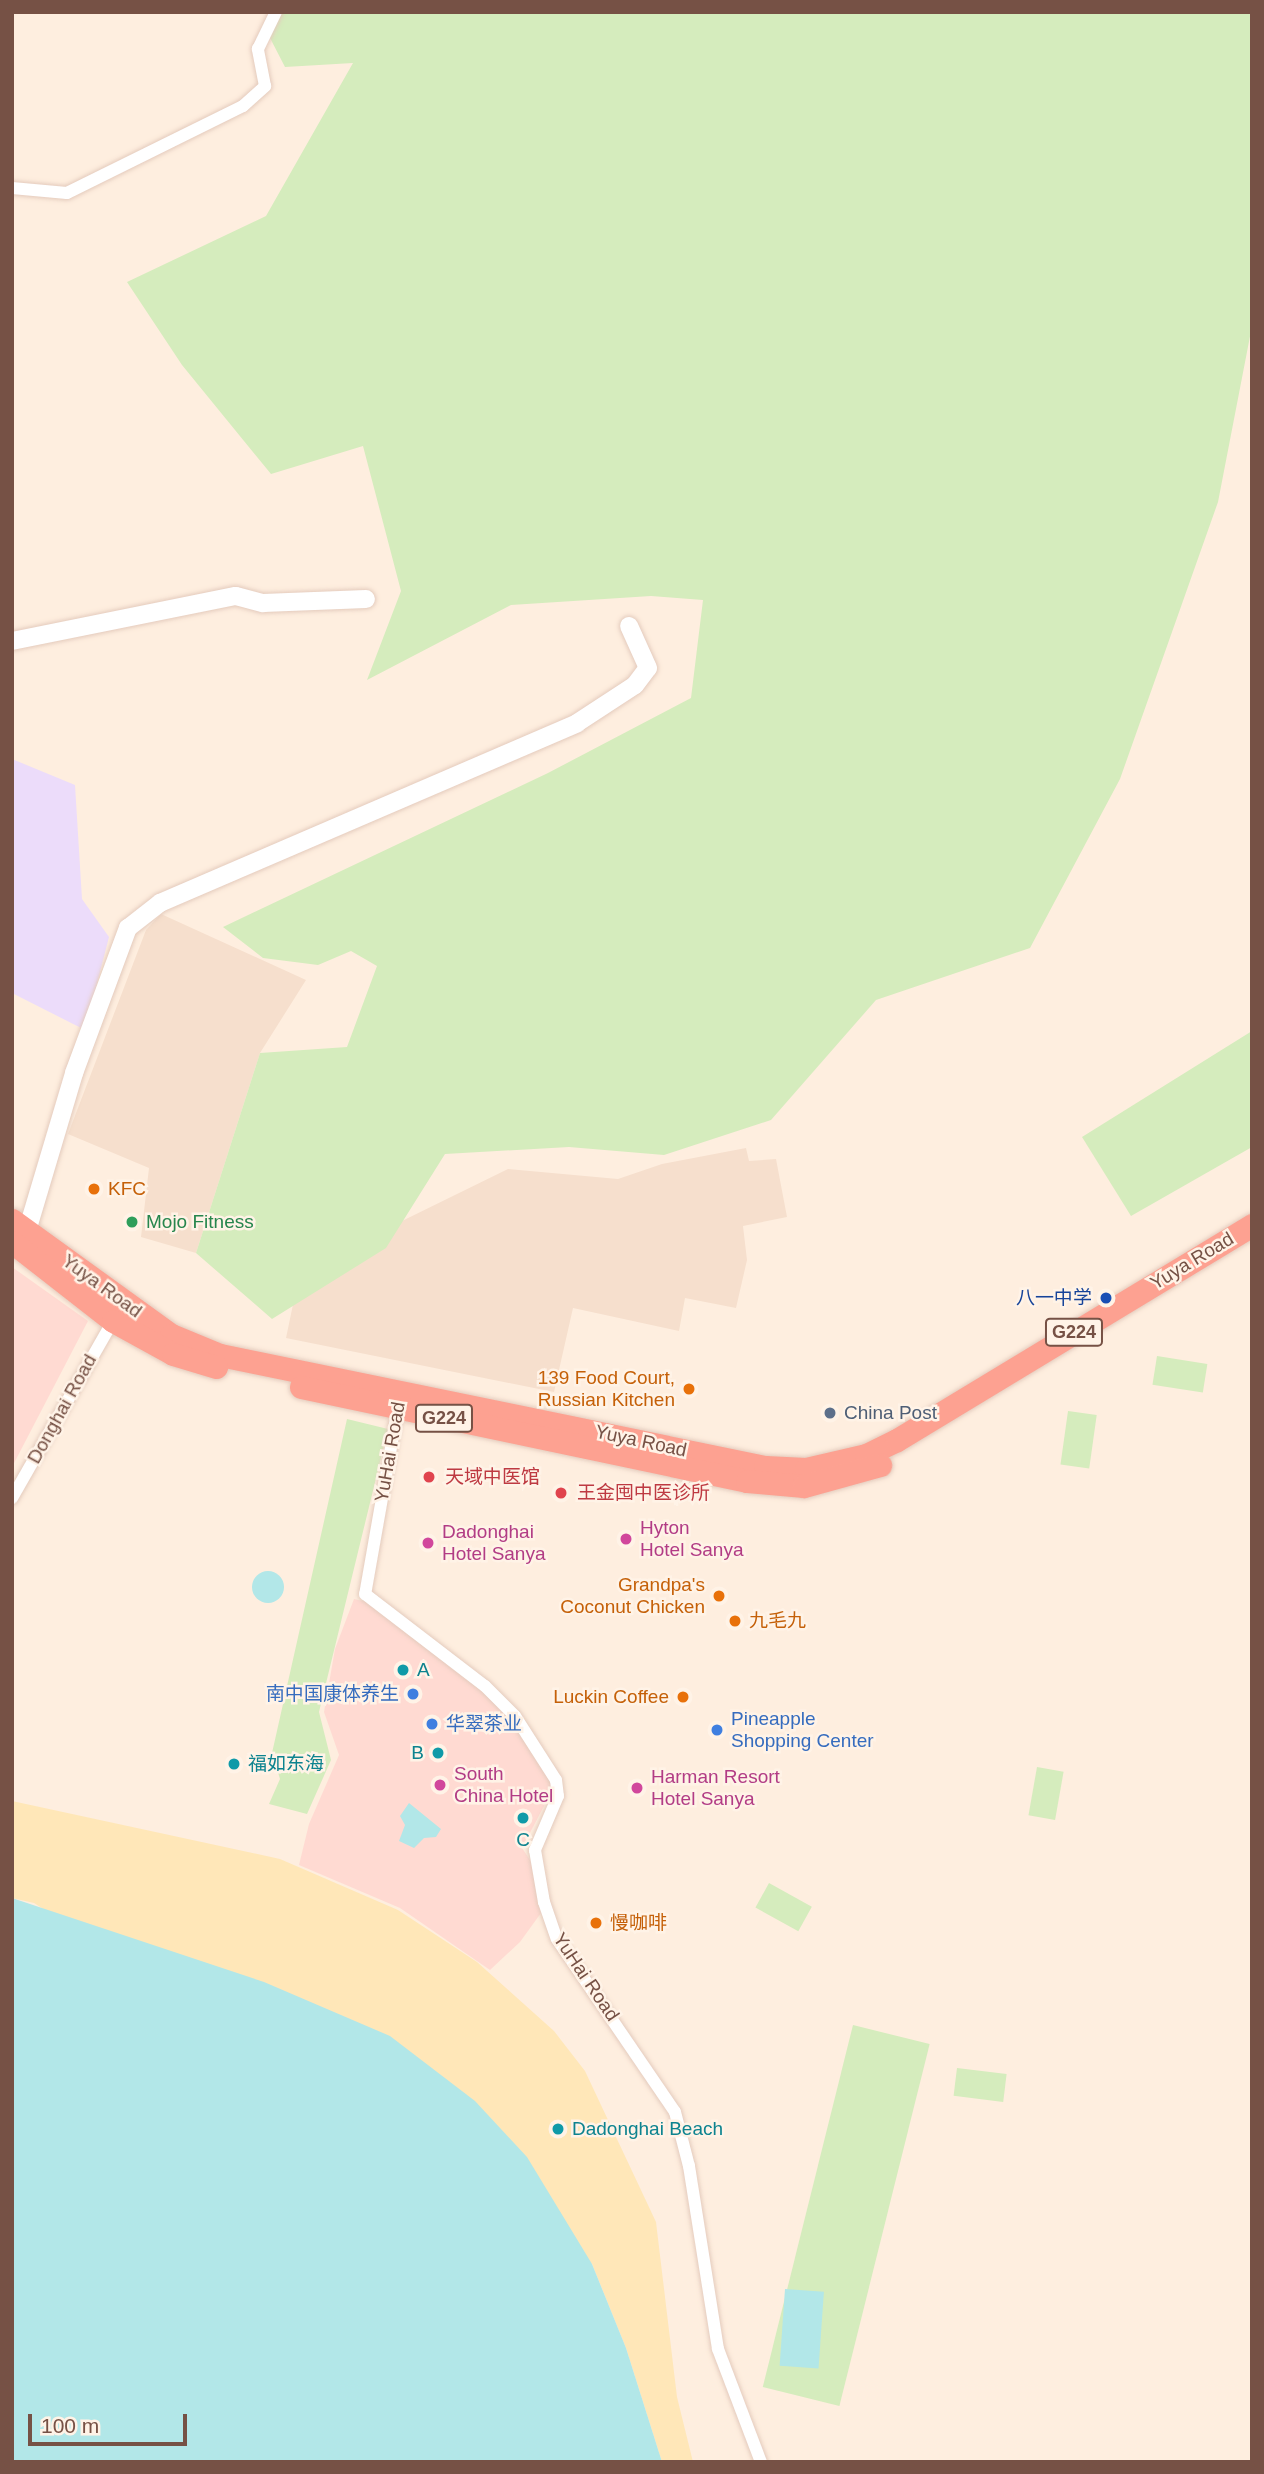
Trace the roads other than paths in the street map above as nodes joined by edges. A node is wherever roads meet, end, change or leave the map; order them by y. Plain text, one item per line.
1 (276, 12) edge
2 (12, 188) edge
3 (366, 599) dead end
4 (629, 626) dead end
5 (12, 641) edge
6 (1252, 1225) edge
7 (17, 1231) edge
8 (1252, 1240) edge
9 (113, 1321) junction
10 (399, 1399) junction
11 (12, 1499) edge
12 (761, 2462) edge

1 - 2 street
3 - 5 street
4 - 7 street
6 - 10 highway, Yuya Road / G224
7 - 9 highway, Yuya Road / G224
7 - 10 highway, Yuya Road / G224
8 - 10 highway, Yuya Road / G224
9 - 10 highway, Yuya Road / G224
9 - 11 street, Donghai Road
10 - 12 street, YuHai Road

